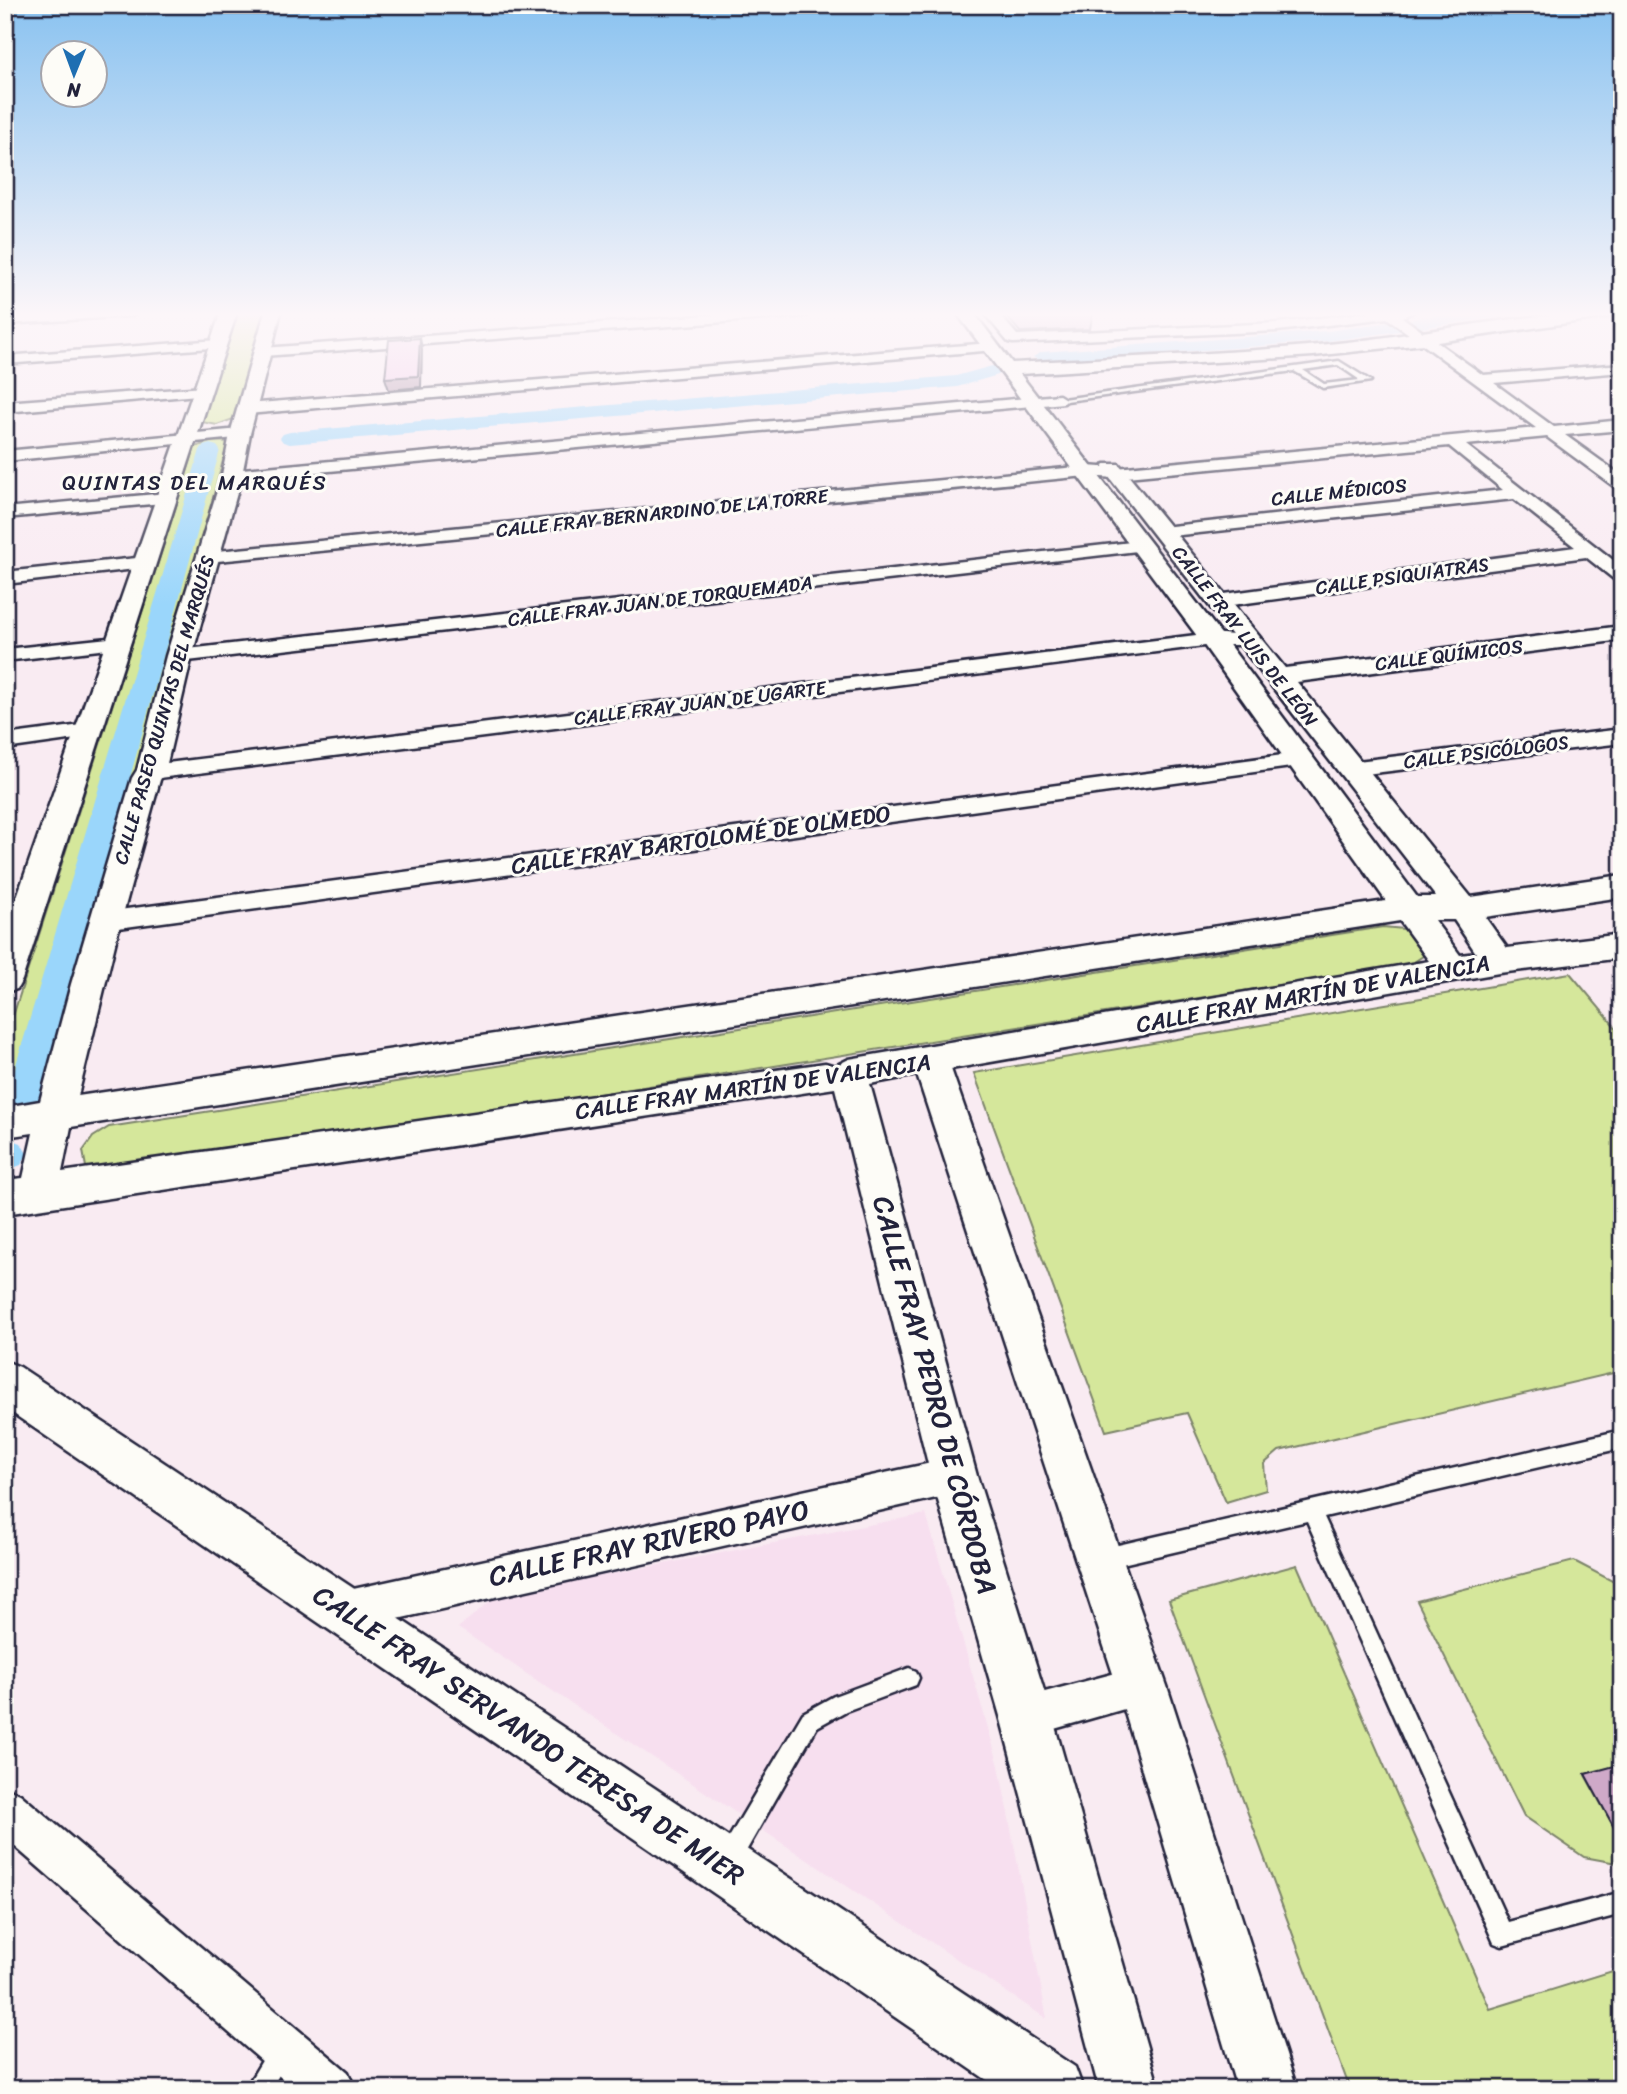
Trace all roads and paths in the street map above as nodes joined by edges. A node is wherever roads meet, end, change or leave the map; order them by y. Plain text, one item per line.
1 (197, 410) edge
2 (247, 410) edge
3 (361, 410) edge
4 (961, 410) edge
5 (1053, 410) edge
6 (1530, 410) edge
7 (1537, 410) edge
8 (1622, 414) edge
9 (243, 422) junction
10 (1554, 425) junction
11 (1622, 425) edge
12 (185, 440) junction
13 (1452, 441) junction
14 (5, 456) edge
15 (1622, 465) edge
16 (1103, 469) junction
17 (232, 475) junction
18 (1622, 484) edge
19 (1520, 492) junction
20 (167, 498) junction
21 (5, 513) edge
22 (1162, 532) junction
23 (1140, 546) junction
24 (1588, 551) junction
25 (207, 557) junction
26 (146, 563) junction
27 (1622, 576) edge
28 (5, 578) edge
29 (1217, 601) junction
30 (1622, 633) edge
31 (1212, 639) junction
32 (1248, 641) junction
33 (118, 643) junction
34 (5, 655) edge
35 (179, 656) junction
36 (1276, 677) junction
37 (89, 731) junction
38 (1622, 736) edge
39 (5, 742) edge
40 (1298, 760) junction
41 (1349, 768) junction
42 (151, 772) junction
43 (1622, 862) edge
44 (1622, 886) edge
45 (1454, 899) junction
46 (1410, 908) junction
47 (17, 909) edge
48 (104, 921) junction
49 (1622, 946) edge
50 (1499, 961) junction
51 (1453, 970) junction
52 (5, 979) edge
53 (930, 1061) junction
54 (837, 1075) junction
55 (54, 1115) junction
56 (5, 1122) edge
57 (22, 1194) edge
58 (5, 1382) edge
59 (1622, 1439) edge
60 (954, 1476) junction
61 (1312, 1511) junction
62 (1099, 1560) junction
63 (344, 1611) junction
64 (909, 1678) dead end
65 (1142, 1686) junction
66 (1026, 1716) junction
67 (5, 1809) edge
68 (724, 1867) junction
69 (1622, 1903) edge
70 (310, 2075) edge
71 (257, 2089) edge
72 (1053, 2089) edge
73 (1129, 2089) edge
74 (1267, 2089) edge

1 - 12 street
2 - 9 street, CALLE PASEO QUINTAS DEL MARQUÉS
3 - 9 street
4 - 17 street
5 - 16 street, CALLE FRAY LUIS DE LEÓN
6 - 10 street
7 - 10 street
8 - 10 street
9 - 12 street
9 - 17 street, CALLE PASEO QUINTAS DEL MARQUÉS
10 - 11 street
10 - 13 street
10 - 15 street
10 - 16 street
10 - 18 street
12 - 14 street
12 - 20 street
13 - 16 street
13 - 19 street
16 - 22 street, CALLE FRAY LUIS DE LEÓN
16 - 23 street, CALLE FRAY LUIS DE LEÓN
16 - 25 street, CALLE FRAY BERNARDINO DE LA TORRE
17 - 25 street, CALLE PASEO QUINTAS DEL MARQUÉS
19 - 22 street, CALLE MÉDICOS
19 - 24 street
20 - 21 street
20 - 26 street
22 - 29 street, CALLE FRAY LUIS DE LEÓN
23 - 31 street, CALLE FRAY LUIS DE LEÓN
23 - 35 street, CALLE FRAY JUAN DE TORQUEMADA
24 - 27 street
24 - 29 street, CALLE PSIQUIATRAS
25 - 35 street, CALLE PASEO QUINTAS DEL MARQUÉS
26 - 28 street
26 - 33 street
29 - 32 street, CALLE FRAY LUIS DE LEÓN
30 - 36 street, CALLE QUÍMICOS
31 - 32 street, CALLE FRAY JUAN DE UGARTE
31 - 40 street, CALLE FRAY LUIS DE LEÓN
31 - 42 street, CALLE FRAY JUAN DE UGARTE
32 - 36 street, CALLE FRAY LUIS DE LEÓN
33 - 34 street
33 - 37 street
35 - 42 street, CALLE PASEO QUINTAS DEL MARQUÉS
36 - 41 street, CALLE FRAY LUIS DE LEÓN
37 - 39 street
37 - 47 street
38 - 41 street, CALLE PSICÓLOGOS
40 - 46 street, CALLE FRAY LUIS DE LEÓN
40 - 48 street, CALLE FRAY BARTOLOMÉ DE OLMEDO
41 - 45 street, CALLE FRAY LUIS DE LEÓN
42 - 48 street, CALLE PASEO QUINTAS DEL MARQUÉS
43 - 45 street
44 - 45 street
45 - 46 street
45 - 50 street, CALLE FRAY LUIS DE LEÓN
46 - 51 street, CALLE FRAY LUIS DE LEÓN
46 - 55 street
47 - 52 street
48 - 55 street, CALLE PASEO QUINTAS DEL MARQUÉS
49 - 50 street, CALLE FRAY MARTÍN DE VALENCIA
50 - 51 street, CALLE FRAY MARTÍN DE VALENCIA
51 - 53 street, CALLE FRAY MARTÍN DE VALENCIA
53 - 54 street, CALLE FRAY MARTÍN DE VALENCIA
53 - 62 street
54 - 57 street, CALLE FRAY MARTÍN DE VALENCIA
54 - 60 street, CALLE FRAY PEDRO DE CÓRDOBA
55 - 56 street
55 - 57 street, CALLE PASEO QUINTAS DEL MARQUÉS
58 - 63 street, CALLE FRAY SERVANDO TERESA DE MIER
59 - 61 lane
60 - 63 street, CALLE FRAY RIVERO PAYO
60 - 66 street, CALLE FRAY PEDRO DE CÓRDOBA
61 - 62 lane
61 - 69 lane
62 - 65 street
63 - 68 street, CALLE FRAY SERVANDO TERESA DE MIER
64 - 68 lane
65 - 66 street
65 - 74 street
66 - 73 street, CALLE FRAY PEDRO DE CÓRDOBA
67 - 70 street
68 - 72 street, CALLE FRAY SERVANDO TERESA DE MIER
70 - 71 lane

